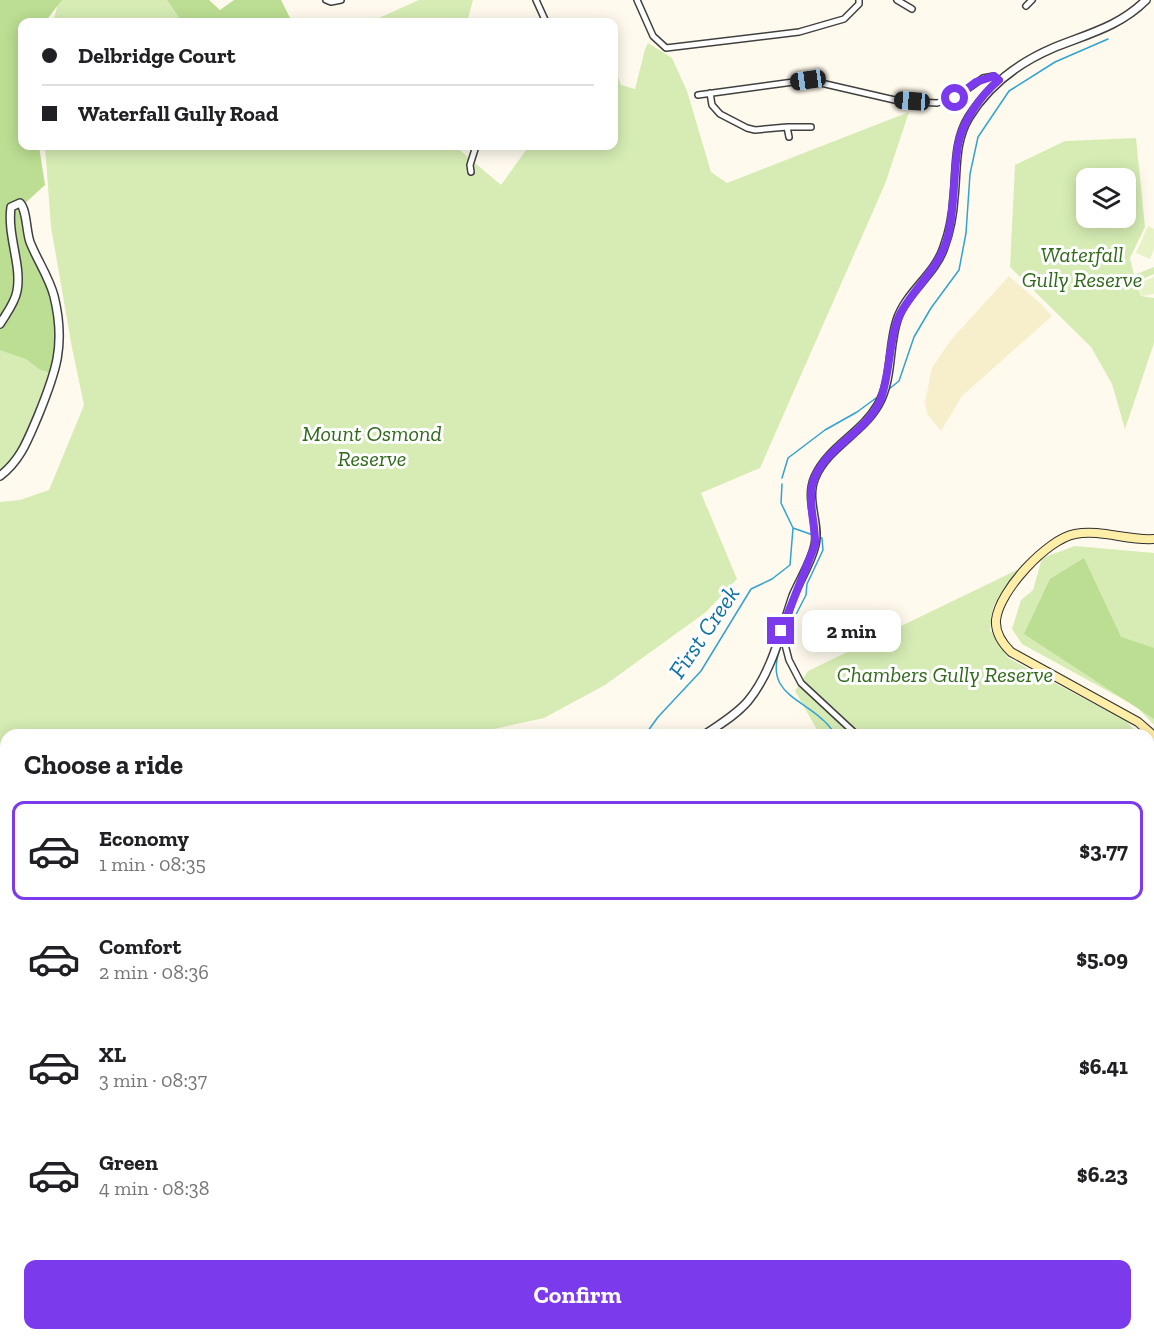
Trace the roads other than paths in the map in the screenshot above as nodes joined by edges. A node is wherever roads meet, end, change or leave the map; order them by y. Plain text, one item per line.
1 (326, 0) edge
2 (341, 0) edge
3 (536, 0) edge
4 (637, 0) edge
5 (859, 0) edge
6 (897, 0) edge
7 (1032, 0) edge
8 (1146, 0) edge
9 (1026, 6) dead end
10 (912, 9) dead end
11 (544, 18) edge
12 (999, 80) junction
13 (710, 93) junction
14 (698, 95) dead end
15 (787, 127) junction
16 (811, 127) dead end
17 (789, 137) dead end
18 (475, 150) edge
19 (471, 172) dead end
20 (0, 324) edge
21 (0, 476) edge
22 (1154, 539) edge
23 (781, 631) junction
24 (712, 729) edge
25 (851, 729) edge
26 (1146, 729) edge

1 - 2 street
3 - 11 street
4 - 5 street
6 - 10 street
7 - 9 street
8 - 12 street
12 - 13 street
12 - 23 street
13 - 14 street
13 - 15 street
15 - 16 street
15 - 17 street
18 - 19 street
20 - 21 street
22 - 26 main road
23 - 24 street
23 - 25 street

